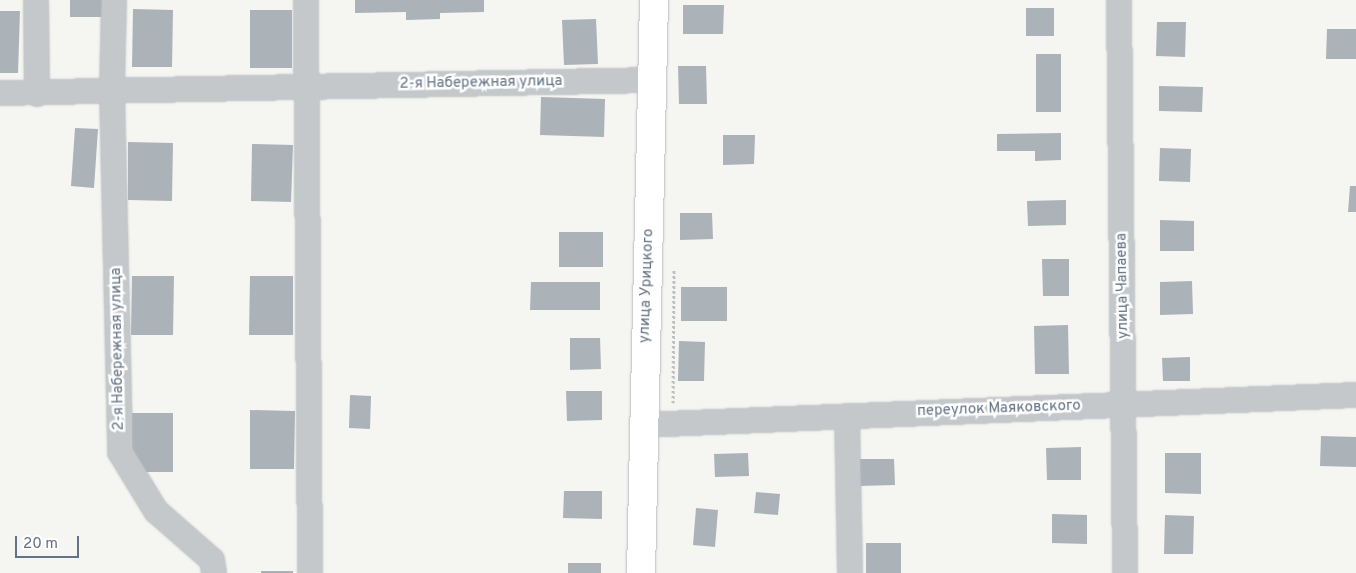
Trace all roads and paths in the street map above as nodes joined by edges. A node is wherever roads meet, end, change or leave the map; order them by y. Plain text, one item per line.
1 (36, 0) edge
2 (114, 0) edge
3 (306, 0) edge
4 (654, 0) edge
5 (1119, 0) edge
6 (654, 80) junction
7 (307, 86) junction
8 (112, 90) junction
9 (0, 93) edge
10 (37, 94) junction
11 (1356, 395) edge
12 (1124, 404) junction
13 (847, 416) junction
14 (643, 425) junction
15 (214, 573) edge
16 (310, 573) edge
17 (641, 573) edge
18 (850, 573) edge
19 (1126, 573) edge

1 - 10 street
2 - 8 street, 2-я Набережная улица
3 - 7 street
4 - 6 street, улица Урицкого
5 - 12 street, улица Чапаева
6 - 7 street, 2-я Набережная улица
6 - 14 street, улица Урицкого
7 - 8 street, 2-я Набережная улица
7 - 16 street
8 - 10 street, 2-я Набережная улица
8 - 15 street, 2-я Набережная улица
9 - 10 street, 2-я Набережная улица
11 - 12 street, переулок Маяковского
12 - 13 street, переулок Маяковского
12 - 19 street, улица Чапаева
13 - 14 street, переулок Маяковского
13 - 18 street
14 - 17 street, улица Урицкого

